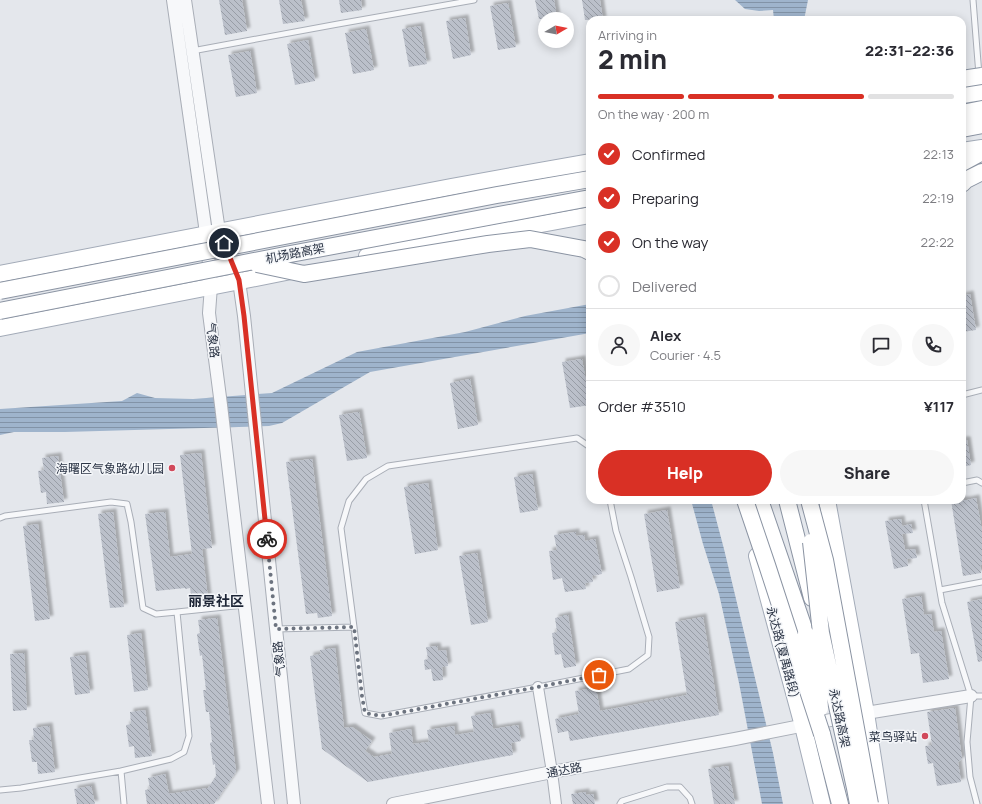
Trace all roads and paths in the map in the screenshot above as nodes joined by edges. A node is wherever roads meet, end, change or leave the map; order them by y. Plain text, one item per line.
1 (174, 0) edge
2 (186, 0) edge
3 (474, 0) edge
4 (973, 0) edge
5 (187, 52) junction
6 (966, 81) edge
7 (981, 87) edge
8 (966, 93) edge
9 (982, 109) edge
10 (966, 112) edge
11 (982, 125) edge
12 (966, 127) edge
13 (982, 148) edge
14 (966, 150) edge
15 (982, 152) edge
16 (966, 161) edge
17 (586, 163) edge
18 (586, 171) edge
19 (982, 172) edge
20 (586, 180) edge
21 (966, 180) edge
22 (497, 195) junction
23 (586, 199) edge
24 (586, 216) edge
25 (212, 232) junction
26 (586, 250) edge
27 (249, 262) junction
28 (0, 274) edge
29 (239, 280) junction
30 (211, 286) junction
31 (0, 291) edge
32 (0, 311) edge
33 (0, 328) edge
34 (982, 390) edge
35 (966, 394) edge
36 (586, 444) edge
37 (966, 482) edge
38 (982, 483) edge
39 (611, 504) edge
40 (743, 504) edge
41 (746, 504) edge
42 (761, 504) edge
43 (788, 504) edge
44 (788, 504) edge
45 (808, 504) edge
46 (809, 504) edge
47 (828, 504) edge
48 (925, 504) edge
49 (0, 518) edge
50 (982, 582) edge
51 (940, 590) junction
52 (244, 605) junction
53 (177, 612) junction
54 (354, 627) junction
55 (276, 629) junction
56 (821, 633) junction
57 (538, 687) junction
58 (977, 696) edge
59 (866, 713) junction
60 (845, 717) junction
61 (803, 726) junction
62 (822, 734) junction
63 (121, 771) junction
64 (552, 772) junction
65 (0, 790) edge
66 (124, 804) edge
67 (268, 804) edge
68 (294, 804) edge
69 (393, 804) edge
70 (556, 804) edge
71 (620, 804) edge
72 (692, 804) edge
73 (822, 804) edge
74 (840, 804) edge
75 (858, 804) edge
76 (862, 804) edge
77 (870, 804) edge
78 (880, 804) edge
79 (977, 804) edge

1 - 5 street
2 - 5 street
3 - 5 lane
4 - 7 lane
5 - 25 street
6 - 7 main road, bridge
7 - 8 main road
9 - 10 main road
11 - 12 main road
13 - 14 main road
15 - 16 main road
17 - 25 main road
18 - 22 main road, bridge
19 - 21 main road
20 - 22 main road, 机场路高架, bridge
22 - 31 main road, 机场路高架, bridge
23 - 27 main road, 机场路高架, bridge
24 - 29 main road
25 - 28 main road
25 - 29 street, 气象路
25 - 30 street, 气象路
26 - 27 main road, bridge
27 - 32 main road, 机场路高架, bridge
29 - 30 main road
29 - 55 street, 气象路
30 - 33 main road
30 - 52 street, 气象路
34 - 35 lane
36 - 54 lane
37 - 38 lane
39 - 57 lane
40 - 61 main road, 永达路(夏禹路段)
41 - 62 main road, bridge
42 - 62 main road, bridge
43 - 56 main road, bridge
44 - 60 main road
45 - 56 main road, bridge
46 - 77 main road, bridge
47 - 59 main road
48 - 51 lane
49 - 53 lane
50 - 51 lane
51 - 58 lane
52 - 53 lane
52 - 67 street, 气象路
53 - 63 lane
54 - 55 lane
54 - 57 lane
55 - 68 street, 气象路
56 - 75 main road, 永达路高架, bridge
57 - 64 street
58 - 59 street, 通达路
58 - 79 lane
59 - 60 street, 通达路
59 - 78 main road
60 - 61 street, 通达路
60 - 76 main road
61 - 64 street, 通达路
61 - 73 main road, 永达路(夏禹路段)
62 - 74 main road, 永达路高架
63 - 65 lane
63 - 66 lane
64 - 69 street, 通达路
64 - 70 street
71 - 72 lane

